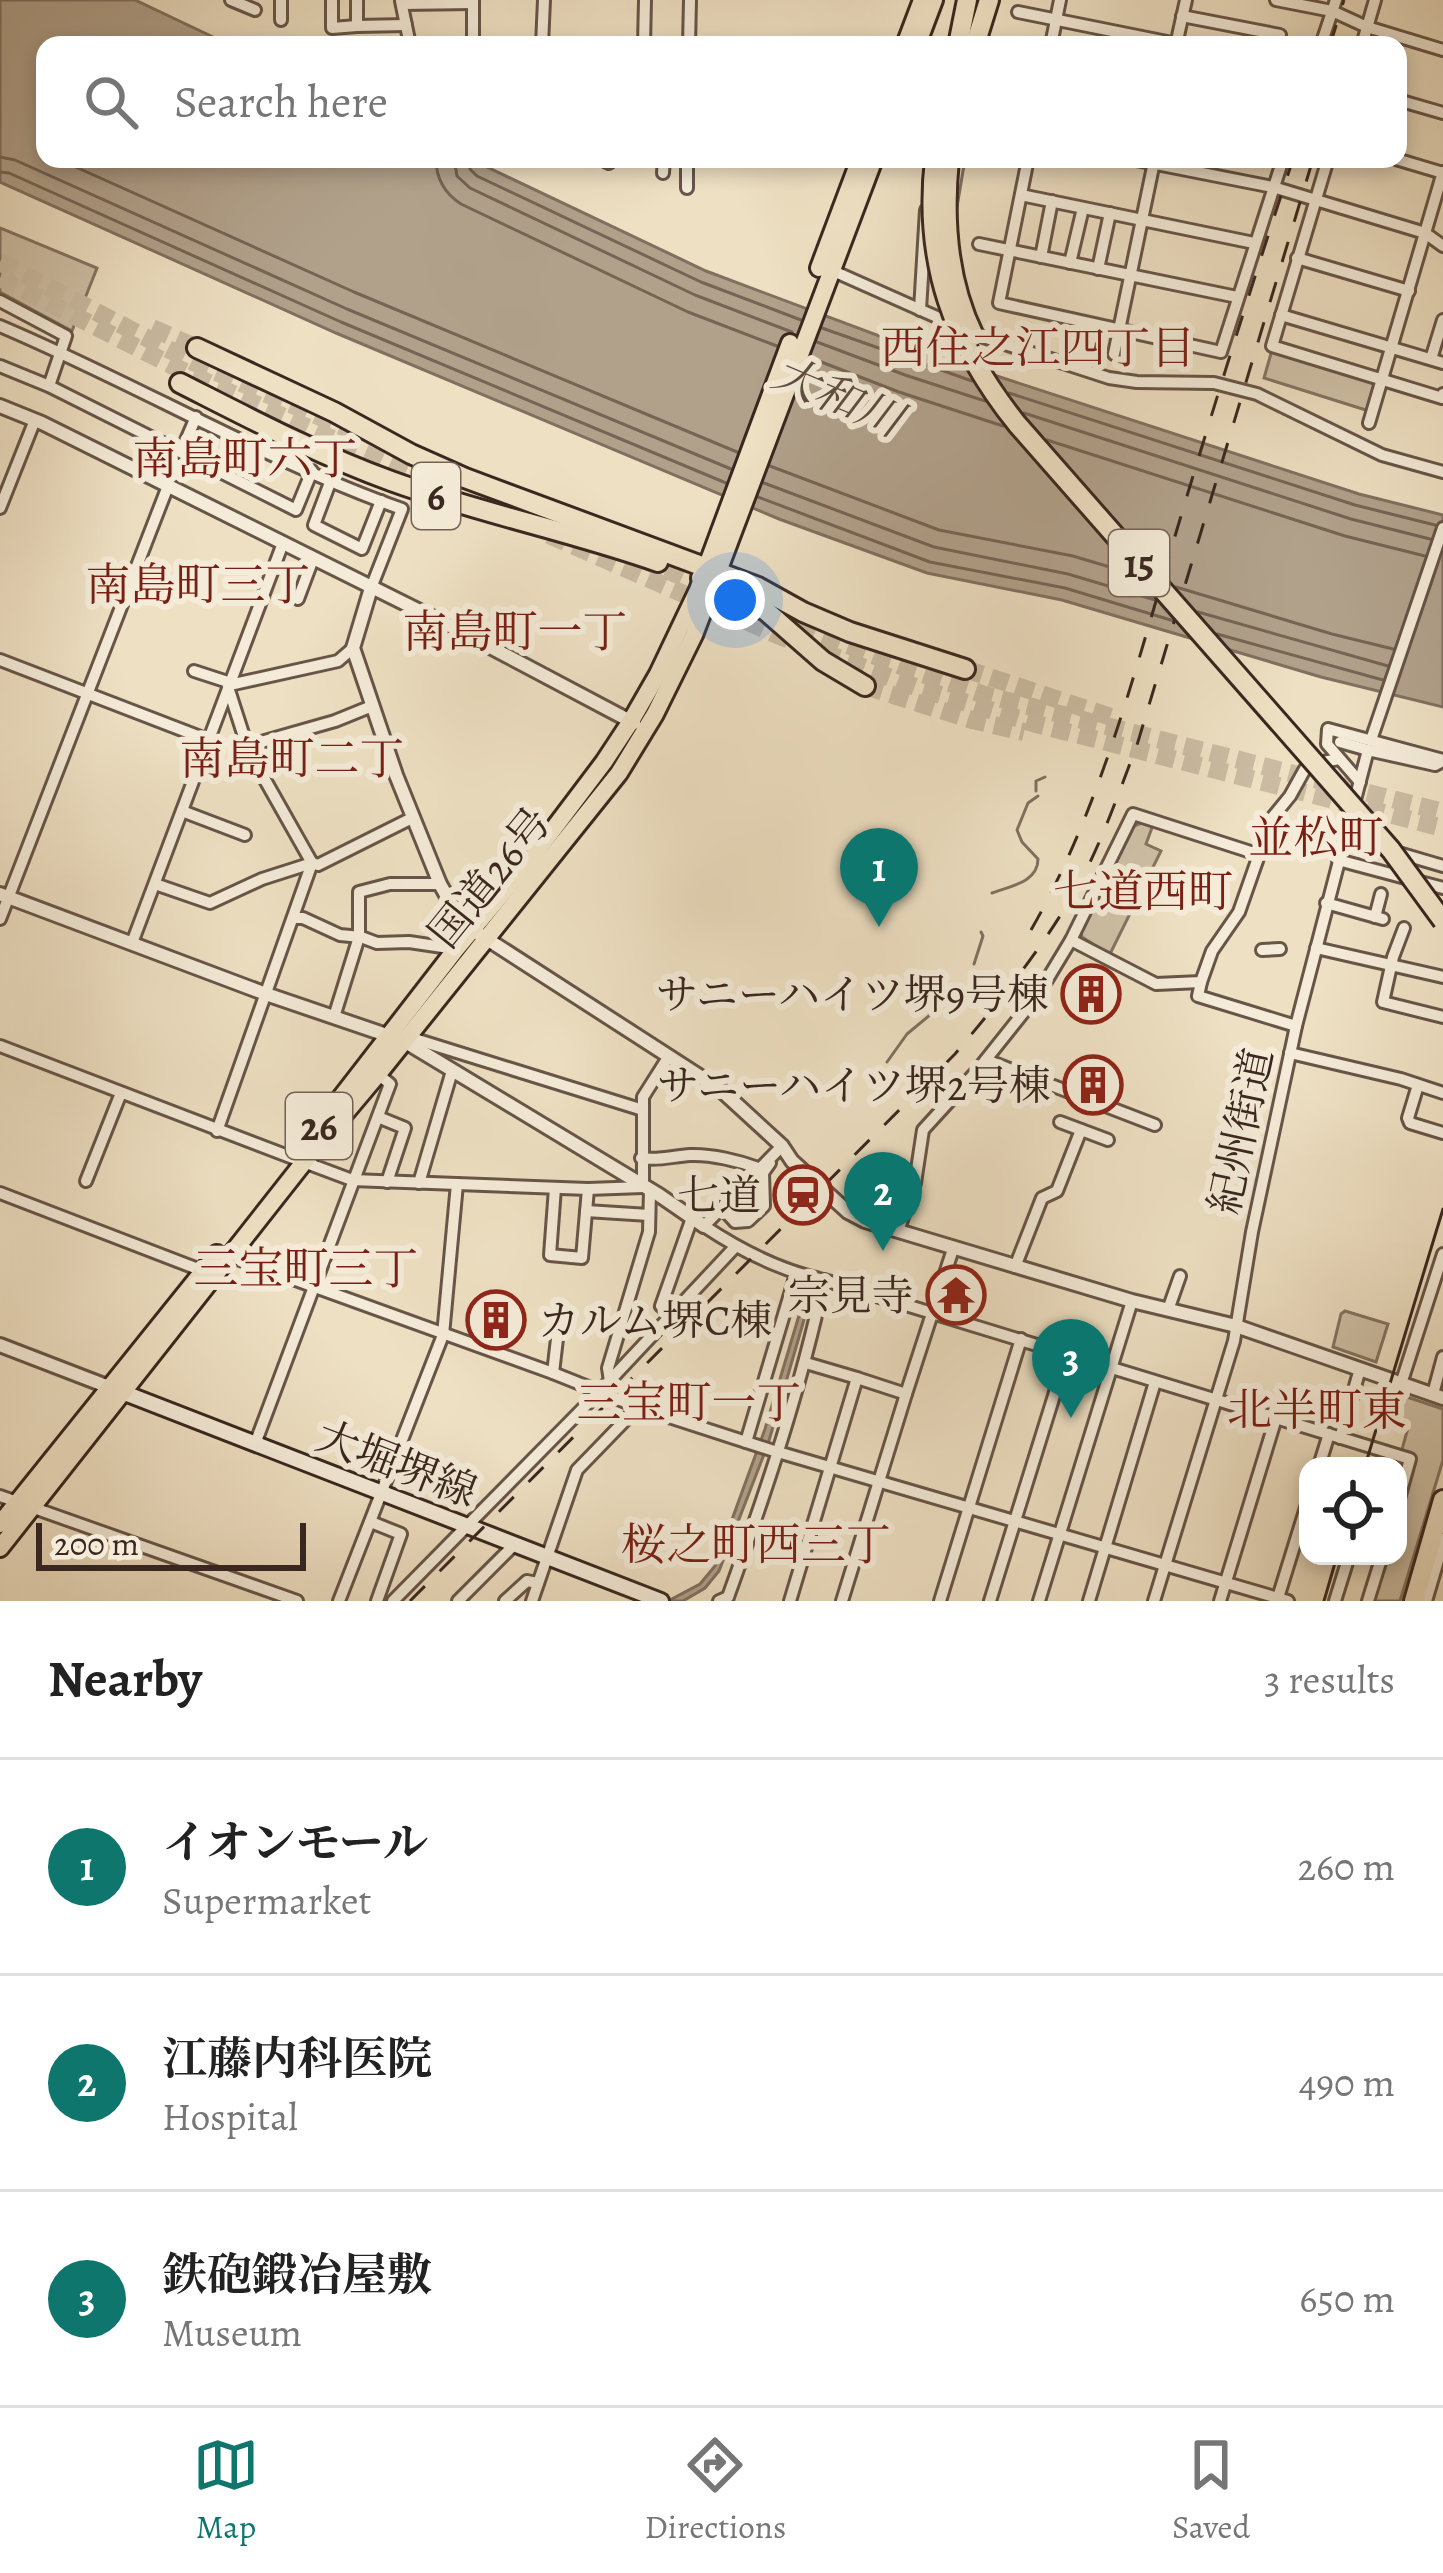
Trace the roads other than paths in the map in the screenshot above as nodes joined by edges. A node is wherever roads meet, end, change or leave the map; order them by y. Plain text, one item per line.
1 (231, 0) edge
2 (281, 0) edge
3 (332, 0) edge
4 (357, 0) edge
5 (544, 0) edge
6 (645, 0) edge
7 (690, 0) edge
8 (922, 0) edge
9 (934, 0) edge
10 (964, 0) edge
11 (979, 0) edge
12 (989, 0) edge
13 (1029, 0) edge
14 (1060, 0) edge
15 (1186, 0) edge
16 (1276, 0) edge
17 (1375, 0) edge
18 (401, 2) edge
19 (472, 2) edge
20 (1334, 6) edge
21 (254, 10) dead end
22 (1182, 16) junction
23 (281, 20) dead end
24 (1056, 20) junction
25 (406, 25) junction
26 (357, 26) junction
27 (1367, 27) junction
28 (1280, 35) dead end
29 (408, 36) edge
30 (473, 36) edge
31 (542, 36) edge
32 (644, 36) edge
33 (689, 36) edge
34 (908, 36) edge
35 (920, 36) edge
36 (957, 36) edge
37 (974, 36) edge
38 (976, 36) edge
39 (1053, 36) edge
40 (1134, 36) edge
41 (1179, 36) edge
42 (1324, 36) edge
43 (1364, 36) edge
44 (1397, 36) edge
45 (1407, 39) edge
46 (1443, 50) edge
47 (1407, 103) edge
48 (1443, 113) edge
49 (1407, 162) edge
50 (687, 168) edge
51 (857, 168) edge
52 (870, 168) edge
53 (933, 168) edge
54 (934, 168) edge
55 (949, 168) edge
56 (1026, 168) edge
57 (1153, 168) edge
58 (1186, 168) edge
59 (1279, 168) edge
60 (1325, 168) edge
61 (1443, 173) edge
62 (1273, 187) junction
63 (687, 188) dead end
64 (1021, 195) junction
65 (1316, 200) junction
66 (1052, 201) junction
67 (1083, 208) junction
68 (1110, 213) junction
69 (1142, 220) junction
70 (1425, 233) junction
71 (1254, 243) junction
72 (979, 244) dead end
73 (1443, 246) edge
74 (1009, 250) junction
75 (1041, 257) junction
76 (1297, 258) junction
77 (1070, 263) junction
78 (1098, 269) junction
79 (823, 272) junction
80 (1131, 275) junction
81 (1409, 291) junction
82 (1237, 297) junction
83 (0, 301) edge
84 (920, 310) junction
85 (1281, 315) junction
86 (1443, 320) edge
87 (0, 326) edge
88 (1119, 331) junction
89 (1392, 347) junction
90 (197, 348) tunnel mouth
91 (61, 351) junction
92 (1114, 354) dead end
93 (1437, 361) edge
94 (0, 366) edge
95 (1383, 380) junction
96 (181, 383) dead end
97 (49, 386) junction
98 (1443, 394) edge
99 (0, 406) edge
100 (196, 417) junction
101 (34, 420) junction
102 (1369, 423) dead end
103 (181, 452) junction
104 (312, 471) junction
105 (1443, 472) edge
106 (331, 480) junction
107 (168, 486) junction
108 (381, 501) junction
109 (0, 508) edge
110 (1443, 529) edge
111 (283, 543) junction
112 (313, 559) junction
113 (710, 575) junction
114 (371, 588) junction
115 (298, 599) dead end
116 (353, 648) junction
117 (0, 660) edge
118 (964, 669) tunnel mouth
119 (194, 671) dead end
120 (228, 685) junction
121 (866, 686) tunnel mouth
122 (88, 695) junction
123 (372, 706) junction
124 (638, 725) junction
125 (1287, 733) dead end
126 (208, 740) junction
127 (1340, 742) dead end
128 (1371, 742) junction
129 (248, 746) junction
130 (1340, 760) junction
131 (1443, 760) edge
132 (298, 761) dead end
133 (1312, 764) junction
134 (260, 771) junction
135 (1360, 782) junction
136 (1352, 808) junction
137 (182, 811) junction
138 (412, 818) junction
139 (245, 835) dead end
140 (1345, 837) junction
141 (1257, 854) junction
142 (1338, 860) junction
143 (312, 863) junction
144 (1443, 866) edge
145 (155, 884) junction
146 (440, 884) junction
147 (1443, 888) edge
148 (1382, 895) dead end
149 (4, 896) edge
150 (1443, 900) edge
151 (1326, 903) junction
152 (294, 918) junction
153 (0, 920) edge
154 (1443, 921) edge
155 (1404, 928) dead end
156 (480, 934) junction
157 (359, 937) junction
158 (1071, 940) junction
159 (132, 944) junction
160 (1316, 948) junction
161 (456, 949) junction
162 (1280, 949) dead end
163 (1262, 950) dead end
164 (1391, 965) junction
165 (1443, 977) edge
166 (1201, 982) junction
167 (266, 994) junction
168 (334, 1017) junction
169 (1443, 1017) edge
170 (1296, 1026) junction
171 (397, 1038) junction
172 (0, 1046) edge
173 (1290, 1053) junction
174 (669, 1056) junction
175 (986, 1060) junction
176 (452, 1071) junction
177 (378, 1074) junction
178 (1418, 1085) junction
179 (121, 1093) junction
180 (1443, 1093) edge
181 (643, 1110) junction
182 (378, 1117) junction
183 (1060, 1122) dead end
184 (1155, 1125) dead end
185 (1081, 1130) junction
186 (218, 1131) junction
187 (1443, 1133) edge
188 (1108, 1140) dead end
189 (782, 1146) junction
190 (641, 1158) junction
191 (299, 1160) junction
192 (758, 1168) junction
193 (352, 1180) junction
194 (86, 1181) dead end
195 (387, 1182) junction
196 (419, 1183) junction
197 (457, 1184) junction
198 (742, 1185) junction
199 (555, 1188) junction
200 (646, 1188) junction
201 (762, 1188) junction
202 (588, 1189) junction
203 (0, 1193) edge
204 (725, 1202) junction
205 (586, 1211) junction
206 (649, 1215) junction
207 (698, 1222) junction
208 (898, 1231) junction
209 (735, 1246) junction
210 (953, 1249) junction
211 (1443, 1255) edge
212 (229, 1256) junction
213 (1016, 1268) junction
214 (1440, 1270) edge
215 (203, 1271) junction
216 (796, 1274) junction
217 (1180, 1276) dead end
218 (824, 1280) junction
219 (312, 1285) junction
220 (1132, 1301) junction
221 (1168, 1310) junction
222 (560, 1313) dead end
223 (672, 1314) junction
224 (932, 1314) junction
225 (1236, 1326) junction
226 (443, 1335) junction
227 (1021, 1340) junction
228 (0, 1345) edge
229 (1066, 1354) junction
230 (1443, 1357) edge
231 (806, 1363) junction
232 (1112, 1369) junction
233 (1360, 1369) junction
234 (553, 1373) junction
235 (857, 1378) junction
236 (610, 1381) junction
237 (1155, 1382) junction
238 (1401, 1384) junction
239 (117, 1390) junction
240 (600, 1391) junction
241 (906, 1394) junction
242 (1438, 1396) edge
243 (1216, 1401) junction
244 (638, 1408) junction
245 (1276, 1418) junction
246 (1334, 1436) junction
247 (255, 1444) junction
248 (750, 1444) junction
249 (1381, 1449) junction
250 (775, 1451) junction
251 (1324, 1457) edge
252 (1379, 1457) edge
253 (1404, 1457) edge
254 (832, 1468) junction
255 (879, 1480) junction
256 (382, 1493) junction
257 (1443, 1497) edge
258 (16, 1502) edge
259 (969, 1507) junction
260 (1016, 1520) junction
261 (371, 1522) junction
262 (0, 1524) edge
263 (468, 1526) junction
264 (1060, 1534) junction
265 (1299, 1534) edge
266 (1443, 1537) edge
267 (515, 1544) junction
268 (0, 1548) edge
269 (1107, 1548) junction
270 (548, 1556) junction
271 (1165, 1565) junction
272 (1345, 1565) edge
273 (1379, 1565) edge
274 (538, 1583) junction
275 (1226, 1583) junction
276 (660, 1600) edge
277 (1281, 1600) edge
278 (297, 1601) edge
279 (339, 1601) edge
280 (377, 1601) edge
281 (393, 1601) edge
282 (458, 1601) edge
283 (505, 1601) edge
284 (532, 1601) edge
285 (718, 1601) edge
286 (790, 1601) edge
287 (842, 1601) edge
288 (940, 1601) edge
289 (990, 1601) edge
290 (1040, 1601) edge
291 (1089, 1601) edge
292 (1154, 1601) edge
293 (1220, 1601) edge
294 (1335, 1601) edge
295 (1368, 1601) edge
296 (1413, 1601) edge
297 (1424, 1601) edge

1 - 21 street
2 - 23 street
3 - 26 street
4 - 26 street
5 - 31 street
6 - 32 street
7 - 33 street
8 - 34 highway
9 - 35 highway
10 - 36 highway
11 - 37 highway
12 - 38 highway
13 - 24 street
14 - 24 street
15 - 22 street
16 - 20 street
17 - 27 street
18 - 19 street
18 - 25 street
19 - 30 street
20 - 27 street
20 - 42 street
22 - 28 street
22 - 41 street
24 - 39 street
24 - 40 street
25 - 26 street
25 - 29 street
27 - 43 street
27 - 44 street
45 - 46 street
47 - 48 street
49 - 61 street
50 - 63 street
51 - 79 highway, 国道26号 / 26
52 - 79 highway, 国道26号 / 26
53 - 84 street
54 - 154 highway, 15, bridge
55 - 150 highway, 15, bridge
56 - 64 street
57 - 69 street
58 - 62 street
59 - 62 street
60 - 65 street
61 - 70 street
62 - 65 street
62 - 71 street
64 - 66 street
64 - 74 street
65 - 70 street
65 - 76 street
66 - 67 street
66 - 75 street
67 - 68 street
67 - 77 street
68 - 69 street
68 - 78 street
69 - 71 street
69 - 80 street
70 - 73 street
70 - 81 street
71 - 82 street
72 - 74 street
74 - 75 street
74 - 88 street
75 - 77 street
76 - 81 street
76 - 85 street
77 - 78 street
78 - 80 street
79 - 84 street
79 - 113 highway, 国道26号 / 26
80 - 82 street
80 - 88 street
81 - 89 street
82 - 88 street
83 - 91 street
84 - 105 street
85 - 89 street
85 - 95 street
86 - 93 street
87 - 91 street
88 - 92 street
89 - 93 street
89 - 95 street
90 - 113 highway, 6
91 - 97 street
91 - 100 street
94 - 97 street
95 - 98 street
95 - 102 street
96 - 113 highway, 6
97 - 103 street
99 - 101 street
100 - 103 street
100 - 104 street
101 - 107 street
101 - 109 street
103 - 104 street
104 - 106 street
106 - 108 street
106 - 108 street
107 - 111 street
107 - 122 street
108 - 114 street
110 - 128 street, 紀州街道
111 - 112 street
111 - 120 street
112 - 114 street
112 - 115 street
113 - 118 highway
113 - 121 highway
113 - 124 highway, 国道26号 / 26
114 - 116 street
114 - 124 street
116 - 120 street
116 - 123 street
117 - 122 street
119 - 120 street
120 - 126 street
120 - 129 street
122 - 126 street
122 - 149 street
123 - 129 street
123 - 138 street
124 - 156 highway, 国道26号 / 26
125 - 133 street
126 - 137 street
127 - 128 street
128 - 130 street
128 - 131 street
128 - 135 street, 紀州街道
129 - 134 street
130 - 133 street
130 - 135 street
132 - 134 street
133 - 136 street
133 - 141 street
134 - 143 street
135 - 136 street, 紀州街道
136 - 140 street, 紀州街道
137 - 139 street
137 - 145 street
138 - 143 street
138 - 146 street
140 - 142 street, 紀州街道
140 - 144 street
141 - 158 street
141 - 166 street
142 - 147 street
142 - 151 street, 紀州街道
143 - 145 street
143 - 152 street
145 - 159 street
146 - 156 street
146 - 157 street
148 - 151 street
149 - 153 street
149 - 159 street
151 - 160 street, 紀州街道
152 - 157 street
152 - 167 street
155 - 164 street
156 - 161 highway, 国道26号 / 26
156 - 171 highway, 国道26号 / 26
156 - 174 street
157 - 161 street
157 - 168 street
158 - 166 street
158 - 175 street
159 - 167 street
160 - 164 street
160 - 170 street, 紀州街道
161 - 171 highway, 国道26号 / 26
162 - 163 street
164 - 165 street
164 - 169 street
166 - 170 street
167 - 168 street
167 - 186 street
168 - 171 street
170 - 173 street, 紀州街道
171 - 176 street
171 - 177 highway, 国道26号 / 26
171 - 181 street
171 - 191 highway, 国道26号 / 26
172 - 179 street
173 - 178 street
173 - 225 street, 紀州街道
174 - 181 street
174 - 189 street
175 - 184 street
175 - 208 street
176 - 196 street
176 - 200 street
177 - 182 street
177 - 191 highway, 国道26号 / 26
178 - 180 street
178 - 187 street
179 - 186 street
179 - 194 street
181 - 190 street
182 - 193 street
182 - 195 street
183 - 185 street
185 - 188 street
185 - 213 street
186 - 191 street
189 - 192 street
189 - 201 street
189 - 208 street
190 - 192 street
190 - 200 street
191 - 193 street
191 - 212 highway, 国道26号 / 26
191 - 215 highway, 国道26号 / 26
192 - 198 street
193 - 195 street
193 - 219 street
195 - 196 street
196 - 197 street
197 - 199 street
197 - 226 street
198 - 201 street
198 - 204 street
199 - 202 street
199 - 205 street
200 - 202 street
200 - 206 street
200 - 207 street
201 - 204 street
202 - 205 street
203 - 215 street
204 - 207 street
205 - 206 street
206 - 236 street
207 - 209 street
207 - 223 street
208 - 210 street
209 - 216 street
209 - 223 street
210 - 213 street
210 - 224 street
211 - 214 street
212 - 219 street
212 - 239 highway, 国道26号 / 26
213 - 220 street
214 - 238 street
215 - 239 highway, 国道26号 / 26
216 - 218 street
216 - 248 street
217 - 221 street
218 - 224 street
218 - 231 street
219 - 226 street
219 - 247 street
220 - 221 street
220 - 232 street
221 - 225 street
222 - 234 street
223 - 236 street
224 - 227 street
224 - 241 street
225 - 233 street
225 - 243 street, 紀州街道
226 - 234 street
226 - 256 street
227 - 229 street
227 - 259 street
228 - 239 street
229 - 232 street
229 - 260 street
230 - 242 street
231 - 235 street
231 - 250 street
232 - 237 street
232 - 264 street
233 - 238 street
233 - 246 street
234 - 240 street
235 - 241 street
235 - 254 street
236 - 240 street
237 - 243 street
237 - 269 street
238 - 242 street
239 - 247 main road, 大堀堺線
239 - 258 highway, 国道26号 / 26
240 - 244 street
240 - 263 street
241 - 255 street
243 - 245 street
243 - 271 street, 紀州街道
244 - 248 street
244 - 270 street
245 - 246 street
245 - 275 street
246 - 249 street
246 - 251 street
247 - 256 main road, 大堀堺線
248 - 250 street
249 - 252 street
249 - 253 street
250 - 254 street
250 - 285 street
254 - 255 street
254 - 286 street
255 - 259 street
255 - 287 street
256 - 261 street
256 - 263 main road, 大堀堺線
257 - 296 highway
258 - 262 highway, 国道26号 / 26
258 - 268 highway, 国道26号 / 26
258 - 278 street
259 - 260 street
259 - 288 street
260 - 264 street
260 - 289 street
261 - 279 street
261 - 280 street
263 - 267 main road, 大堀堺線
263 - 281 street
264 - 269 street
264 - 290 street
265 - 277 street
266 - 297 highway
267 - 270 main road, 大堀堺線
267 - 282 street
269 - 271 street
269 - 291 street
270 - 274 street
270 - 276 main road, 大堀堺線
271 - 275 street
271 - 292 street, 紀州街道
272 - 294 street
273 - 295 street
274 - 283 street
274 - 284 street
275 - 277 street
275 - 293 street

